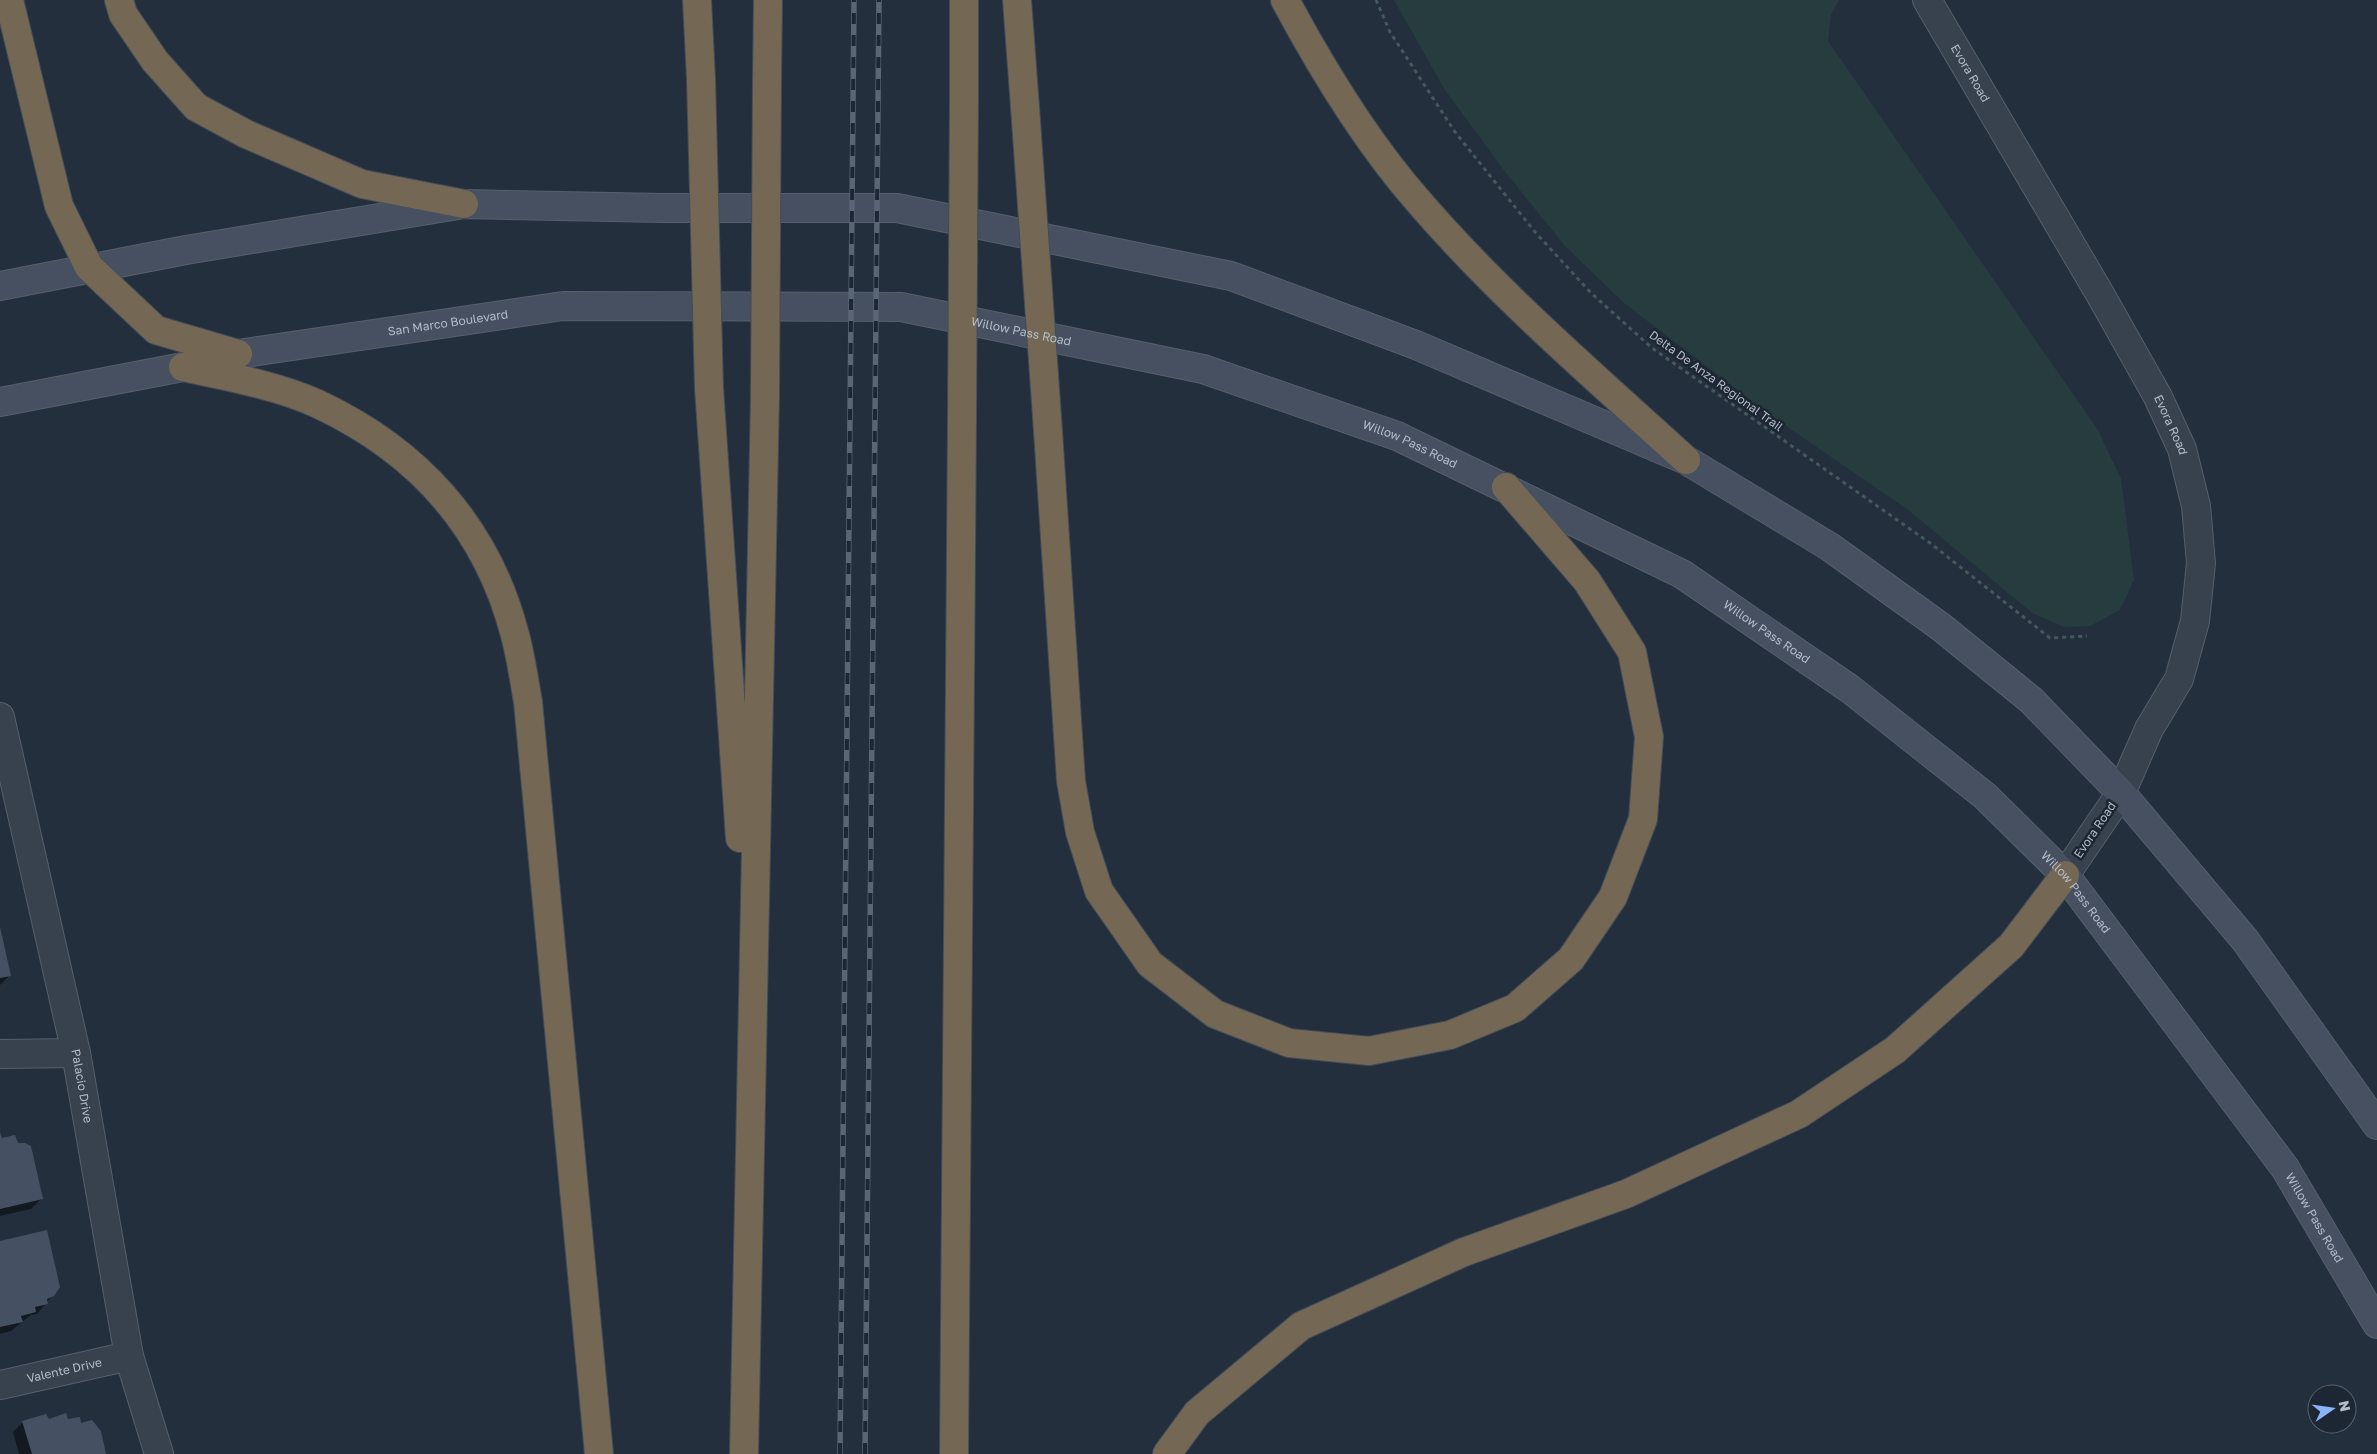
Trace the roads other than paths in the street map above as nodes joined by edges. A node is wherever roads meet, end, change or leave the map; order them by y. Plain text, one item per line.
1 (8, 0) edge
2 (119, 0) edge
3 (697, 0) edge
4 (768, 0) edge
5 (964, 0) edge
6 (1017, 0) edge
7 (1286, 0) edge
8 (1927, 0) edge
9 (464, 204) junction
10 (89, 268) junction
11 (0, 286) edge
12 (902, 307) joint
13 (238, 354) junction
14 (183, 367) junction
15 (0, 402) edge
16 (1686, 460) junction
17 (1506, 488) junction
18 (0, 717) edge
19 (2120, 793) junction
20 (2065, 875) junction
21 (753, 1016) junction
22 (76, 1053) junction
23 (0, 1054) edge
24 (2377, 1125) edge
25 (2377, 1324) edge
26 (129, 1356) junction
27 (0, 1385) edge
28 (159, 1454) edge
29 (599, 1454) edge
30 (744, 1454) edge
31 (954, 1454) edge
32 (1167, 1454) edge

1 - 10 highway
2 - 9 highway
3 - 21 highway, bridge
4 - 21 highway, bridge
5 - 31 highway, bridge
6 - 17 highway, bridge
7 - 16 highway
8 - 19 street, Evora Road
9 - 10 main road
9 - 16 main road
10 - 11 main road
10 - 13 highway
12 - 13 main road, San Marco Boulevard
12 - 17 main road, Willow Pass Road
13 - 14 main road, San Marco Boulevard
14 - 15 main road, San Marco Boulevard
14 - 29 highway
16 - 19 main road
17 - 20 main road, Willow Pass Road
18 - 22 street, Palacio Drive
19 - 20 street, Evora Road
19 - 24 main road
20 - 25 main road, Willow Pass Road
20 - 32 highway
21 - 30 highway
22 - 23 street
22 - 26 street, Palacio Drive
26 - 27 street, Valente Drive
26 - 28 street, Palacio Drive

